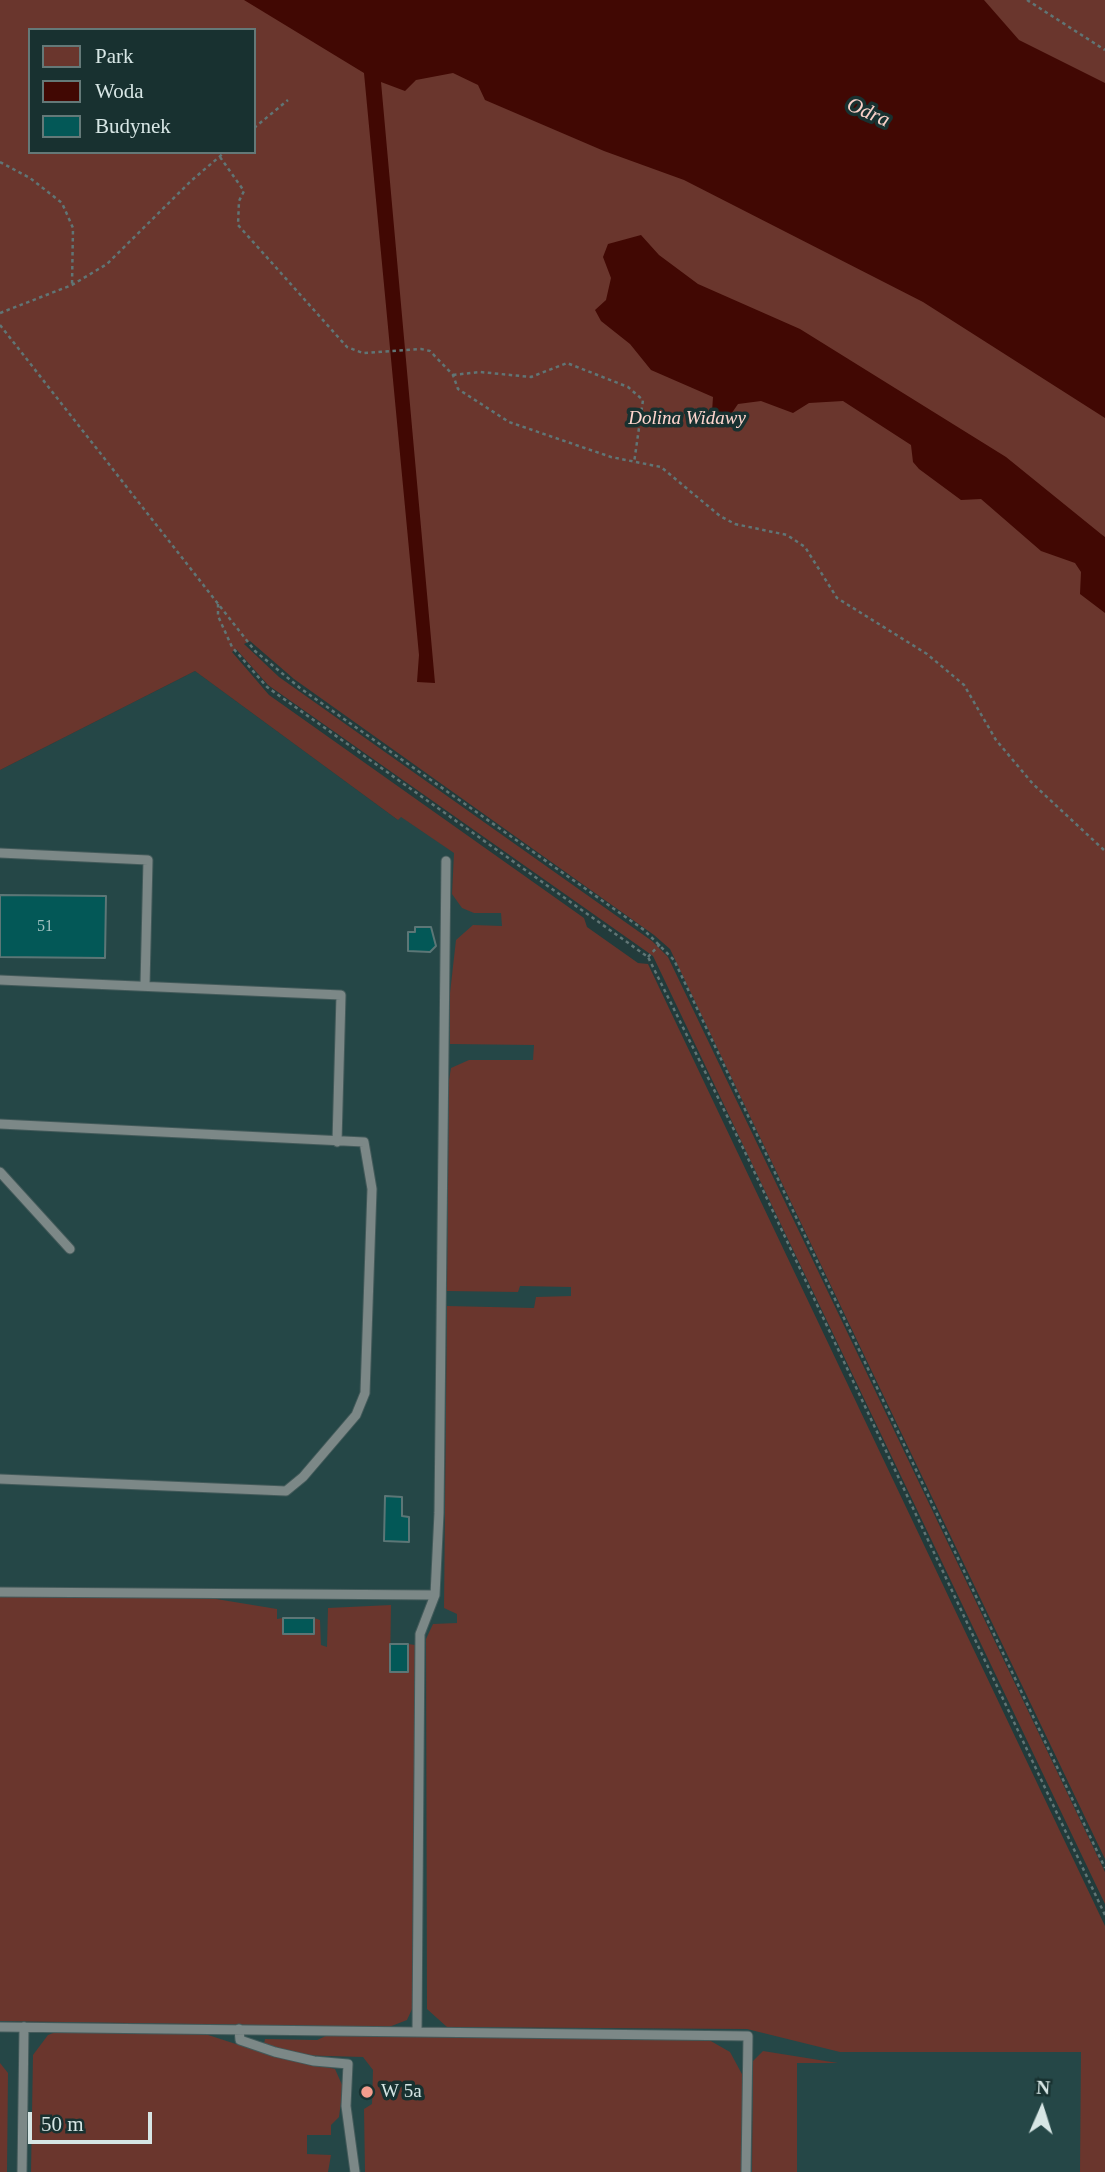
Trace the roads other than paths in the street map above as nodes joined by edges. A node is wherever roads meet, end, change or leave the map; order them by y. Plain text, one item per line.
1 (0, 853) edge
2 (446, 861) dead end
3 (0, 981) edge
4 (145, 985) junction
5 (0, 1125) edge
6 (337, 1142) junction
7 (0, 1172) edge
8 (69, 1249) dead end
9 (0, 1479) edge
10 (0, 1591) edge
11 (435, 1595) junction
12 (0, 2027) edge
13 (24, 2027) junction
14 (239, 2029) junction
15 (417, 2032) junction
16 (22, 2172) edge
17 (355, 2172) edge
18 (746, 2172) edge

1 - 4 lane
2 - 11 lane
3 - 4 lane
4 - 6 lane
5 - 6 lane
6 - 9 lane
7 - 8 lane
10 - 11 lane
11 - 15 lane
12 - 13 lane
13 - 14 lane
13 - 16 lane
14 - 15 lane
14 - 17 lane
15 - 18 lane

